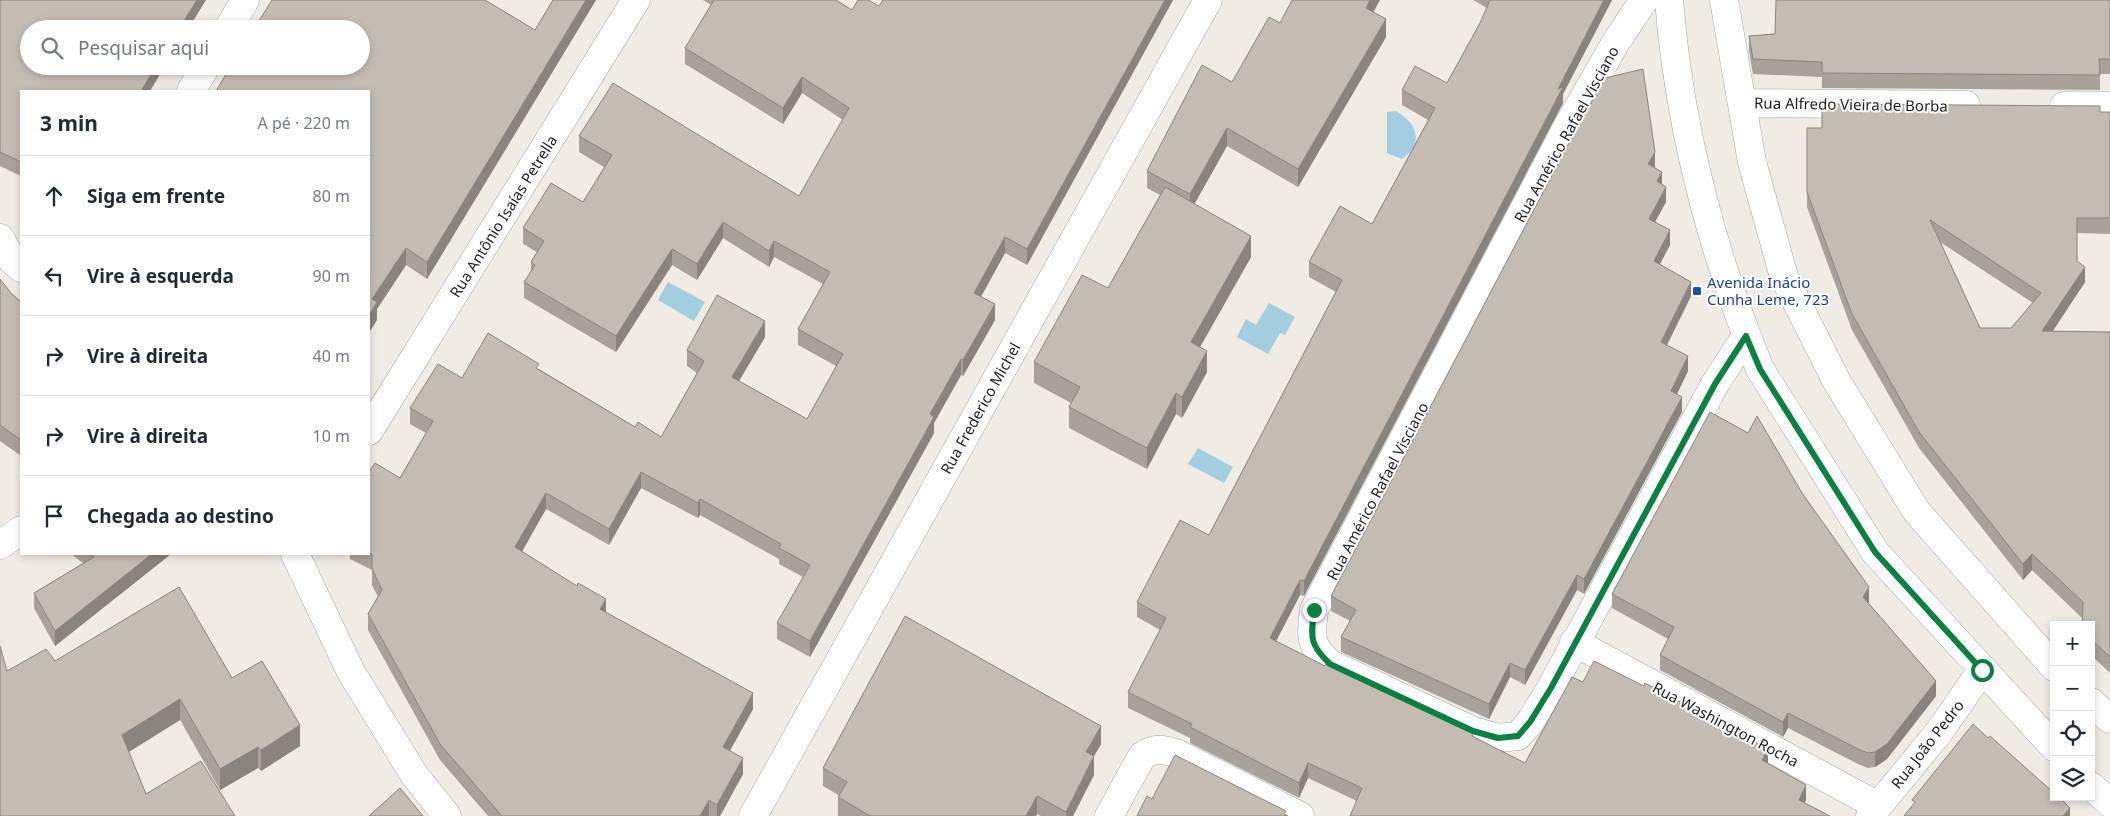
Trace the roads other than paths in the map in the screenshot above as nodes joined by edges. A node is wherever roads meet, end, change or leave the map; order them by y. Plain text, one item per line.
1 (245, 0) edge
2 (636, 0) edge
3 (1208, 0) edge
4 (1644, 0) edge
5 (1669, 0) edge
6 (1724, 0) edge
7 (233, 20) edge
8 (201, 75) edge
9 (192, 90) edge
10 (1742, 102) junction
11 (1991, 105) edge
12 (2040, 106) edge
13 (2110, 106) edge
14 (0, 238) edge
15 (20, 267) edge
16 (1746, 336) junction
17 (370, 429) edge
18 (20, 531) edge
19 (0, 545) edge
20 (295, 555) edge
21 (1574, 642) junction
22 (2053, 666) edge
23 (1982, 670) junction
24 (2095, 706) edge
25 (2110, 719) edge
26 (2050, 743) edge
27 (2095, 790) edge
28 (2110, 803) edge
29 (1874, 811) edge
30 (447, 816) edge
31 (753, 816) edge
32 (1109, 816) edge
33 (1300, 816) edge

1 - 7 street
2 - 17 street, Rua Antônio Isaías Petrella
3 - 31 street, Rua Frederico Michel
4 - 21 street, Rua Américo Rafael Visciano
5 - 16 street
6 - 10 street
8 - 9 street
10 - 11 street, Rua Alfredo Vieira de Borba
10 - 22 street
12 - 13 street
14 - 15 street
16 - 21 street, Rua Américo Rafael Visciano
16 - 23 street
18 - 19 street
20 - 30 street
21 - 29 street, Rua Washington Rocha
23 - 26 street
23 - 29 street, Rua João Pedro
24 - 25 street
27 - 28 street
32 - 33 street

